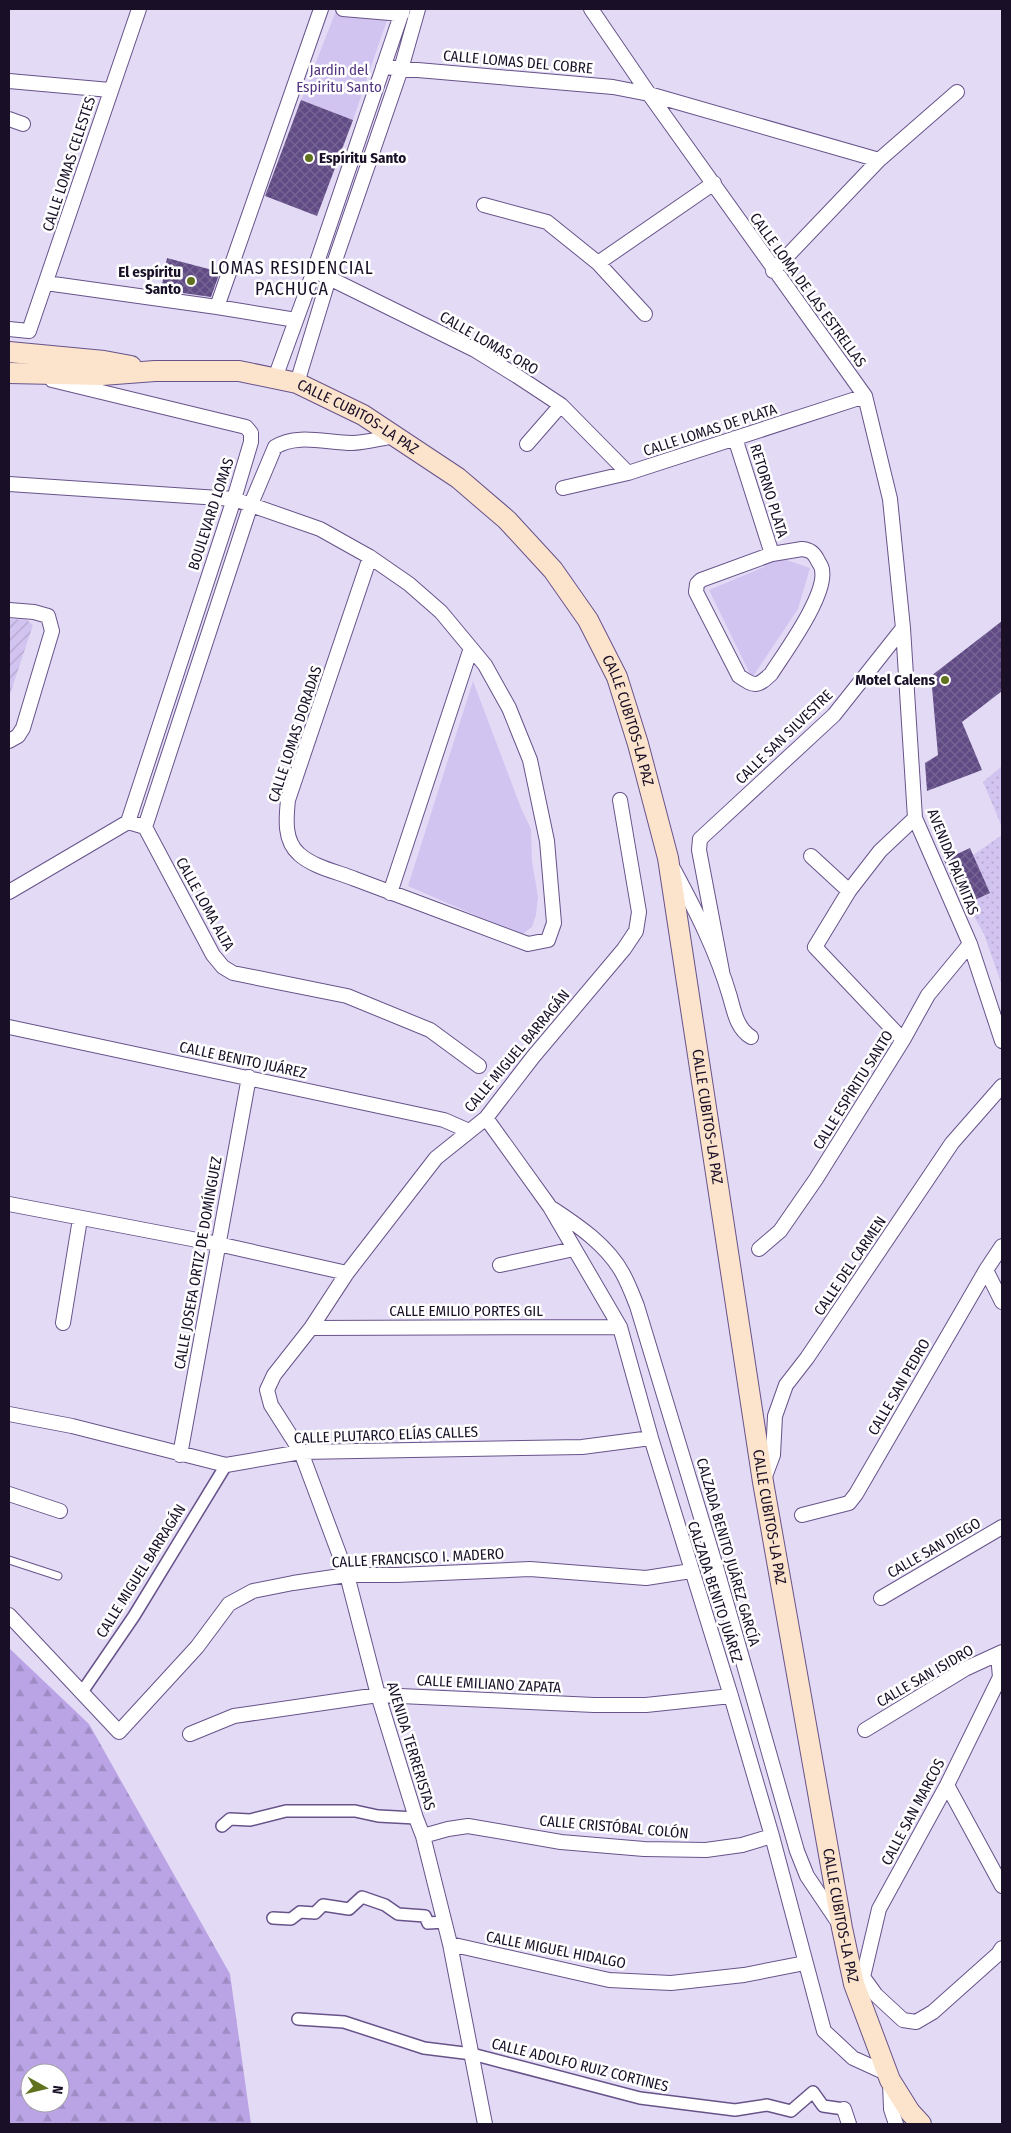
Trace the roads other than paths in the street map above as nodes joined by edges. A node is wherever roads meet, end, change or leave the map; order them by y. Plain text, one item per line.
1 (139, 9) edge
2 (321, 9) edge
3 (343, 9) edge
4 (418, 9) edge
5 (592, 9) edge
6 (402, 11) edge
7 (383, 67) junction
8 (400, 69) junction
9 (9, 81) edge
10 (110, 90) junction
11 (957, 92) dead end
12 (649, 94) junction
13 (9, 119) edge
14 (23, 124) dead end
15 (879, 160) junction
16 (714, 184) junction
17 (484, 205) dead end
18 (598, 263) junction
19 (314, 271) junction
20 (773, 271) junction
21 (329, 278) junction
22 (46, 283) junction
23 (217, 307) junction
24 (645, 314) dead end
25 (296, 320) junction
26 (9, 328) edge
27 (9, 352) edge
28 (155, 371) junction
29 (9, 374) edge
30 (32, 375) junction
31 (275, 378) junction
32 (298, 383) junction
33 (865, 396) junction
34 (561, 405) junction
35 (395, 436) junction
36 (735, 438) junction
37 (527, 444) dead end
38 (628, 473) junction
39 (9, 484) edge
40 (563, 488) dead end
41 (234, 499) junction
42 (251, 504) junction
43 (772, 554) junction
44 (370, 557) junction
45 (9, 610) edge
46 (903, 628) junction
47 (471, 648) junction
48 (9, 741) edge
49 (620, 800) dead end
50 (914, 818) junction
51 (128, 822) junction
52 (145, 827) junction
53 (811, 856) dead end
54 (668, 858) junction
55 (849, 891) junction
56 (9, 892) edge
57 (390, 893) junction
58 (970, 944) junction
59 (722, 971) junction
60 (9, 1027) edge
61 (751, 1037) dead end
62 (903, 1040) junction
63 (1002, 1041) edge
64 (479, 1066) dead end
65 (250, 1077) junction
66 (1002, 1086) edge
67 (486, 1118) junction
68 (469, 1131) junction
69 (9, 1204) edge
70 (550, 1207) junction
71 (80, 1219) junction
72 (218, 1244) junction
73 (1002, 1246) edge
74 (574, 1249) junction
75 (759, 1249) dead end
76 (500, 1265) dead end
77 (986, 1270) junction
78 (347, 1273) junction
79 (1002, 1302) edge
80 (63, 1323) dead end
81 (620, 1327) junction
82 (311, 1328) junction
83 (267, 1390) joint
84 (9, 1414) edge
85 (651, 1438) junction
86 (301, 1452) junction
87 (180, 1455) junction
88 (226, 1465) junction
89 (763, 1482) junction
90 (9, 1494) edge
91 (60, 1511) dead end
92 (802, 1515) dead end
93 (1002, 1527) edge
94 (9, 1560) edge
95 (691, 1570) junction
96 (348, 1575) junction
97 (58, 1576) dead end
98 (881, 1598) dead end
99 (9, 1615) edge
100 (1000, 1653) edge
101 (82, 1692) junction
102 (378, 1695) junction
103 (731, 1696) junction
104 (865, 1730) dead end
105 (190, 1734) dead end
106 (947, 1785) junction
107 (416, 1818) junction
108 (222, 1826) dead end
109 (423, 1836) junction
110 (772, 1836) junction
111 (1002, 1886) edge
112 (273, 1918) dead end
113 (444, 1922) junction
114 (842, 1928) junction
115 (450, 1944) junction
116 (1002, 1948) edge
117 (805, 1963) junction
118 (858, 1980) junction
119 (298, 2018) dead end
120 (472, 2054) junction
121 (889, 2077) junction
122 (844, 2109) joint
123 (485, 2124) edge
124 (849, 2124) edge
125 (896, 2124) edge
126 (921, 2124) edge

1 - 10 street, CALLE LOMAS CELESTES
2 - 23 street
3 - 6 street
4 - 8 street
5 - 12 street, CALLE LOMA DE LAS ESTRELLAS
6 - 7 street
7 - 8 street, CALLE LOMAS DEL COBRE
7 - 19 street
8 - 12 street, CALLE LOMAS DEL COBRE
8 - 21 street
9 - 10 street
10 - 22 street, CALLE LOMAS CELESTES
11 - 15 street
12 - 15 street, CALLE LOMAS DEL COBRE
12 - 16 street, CALLE LOMA DE LAS ESTRELLAS
13 - 14 street
15 - 20 street
16 - 18 street
16 - 20 street, CALLE LOMA DE LAS ESTRELLAS
17 - 18 street
18 - 24 street
19 - 21 street, CALLE LOMAS ORO
19 - 25 street
20 - 33 street, CALLE LOMA DE LAS ESTRELLAS
21 - 32 street
21 - 34 street, CALLE LOMAS ORO
22 - 23 street
22 - 26 street, CALLE LOMAS CELESTES
23 - 25 street
25 - 31 street
27 - 28 main road, CALLE CUBITOS-LA PAZ
28 - 30 main road, CALLE CUBITOS-LA PAZ
28 - 31 main road, CALLE CUBITOS-LA PAZ
29 - 30 main road, CALLE CUBITOS-LA PAZ
30 - 41 street, BOULEVARD LOMAS
31 - 32 main road, CALLE CUBITOS-LA PAZ
32 - 35 main road, CALLE CUBITOS-LA PAZ
33 - 36 street, CALLE LOMAS DE PLATA
33 - 46 street, CALLE LOMA DE LAS ESTRELLAS
34 - 37 street
34 - 38 street, CALLE LOMAS ORO
35 - 42 street
35 - 54 main road, CALLE CUBITOS-LA PAZ
36 - 38 street, CALLE LOMAS DE PLATA
36 - 43 street, RETORNO PLATA
38 - 40 street, CALLE LOMAS DE PLATA
39 - 41 street
41 - 42 street
41 - 51 street, BOULEVARD LOMAS
42 - 44 street
42 - 52 street
43 - 43 street, RETORNO PLATA
44 - 47 street
44 - 57 street, CALLE LOMAS DORADAS
45 - 48 street
46 - 50 street, AVENIDA PALMITAS
46 - 59 street, CALLE SAN SILVESTRE
47 - 57 street
47 - 57 street, CALLE LOMAS DORADAS
49 - 67 street, CALLE MIGUEL BARRAGÁN
50 - 55 street
50 - 58 street, AVENIDA PALMITAS
51 - 52 street
51 - 56 street
52 - 64 street, CALLE LOMA ALTA
53 - 55 street
54 - 59 street
54 - 89 main road, CALLE CUBITOS-LA PAZ
55 - 62 street
58 - 62 street, CALLE ESPÍRITU SANTO
58 - 63 street, AVENIDA PALMITAS
59 - 61 street
60 - 65 street, CALLE BENITO JUÁREZ
62 - 75 street, CALLE ESPÍRITU SANTO
65 - 68 street, CALLE BENITO JUÁREZ
65 - 72 street, CALLE JOSEFA ORTIZ DE DOMÍNGUEZ
66 - 89 street, CALLE DEL CARMEN
67 - 68 street, CALLE MIGUEL BARRAGÁN
67 - 70 street, CALZADA BENITO JUÁREZ
68 - 78 street, CALLE MIGUEL BARRAGÁN
69 - 71 street
70 - 74 street, CALZADA BENITO JUÁREZ
70 - 114 street, CALZADA BENITO JUÁREZ GARCÍA
71 - 72 street
71 - 80 street
72 - 78 street
72 - 87 street, CALLE JOSEFA ORTIZ DE DOMÍNGUEZ
73 - 77 street, CALLE SAN PEDRO
74 - 76 street
74 - 81 street, CALZADA BENITO JUÁREZ
77 - 79 street
77 - 92 street, CALLE SAN PEDRO
78 - 82 street, CALLE MIGUEL BARRAGÁN
81 - 82 street, CALLE EMILIO PORTES GIL
81 - 85 street, CALZADA BENITO JUÁREZ
82 - 83 street, CALLE MIGUEL BARRAGÁN
83 - 86 street, AVENIDA TERRERISTAS
84 - 87 street, CALLE PLUTARCO ELÍAS CALLES
85 - 86 street, CALLE PLUTARCO ELÍAS CALLES
85 - 95 street, CALZADA BENITO JUÁREZ
86 - 88 street, CALLE PLUTARCO ELÍAS CALLES
86 - 96 street, AVENIDA TERRERISTAS
87 - 88 street, CALLE PLUTARCO ELÍAS CALLES
88 - 101 street, CALLE MIGUEL BARRAGÁN
89 - 114 main road, CALLE CUBITOS-LA PAZ
90 - 91 street
93 - 98 street, CALLE SAN DIEGO
94 - 97 lane
95 - 96 street, CALLE FRANCISCO I. MADERO
95 - 103 street, CALZADA BENITO JUÁREZ
96 - 101 street, CALLE FRANCISCO I. MADERO
96 - 102 street, AVENIDA TERRERISTAS
99 - 101 street
100 - 104 street, CALLE SAN ISIDRO
100 - 106 street, CALLE SAN MARCOS
102 - 103 street, CALLE EMILIANO ZAPATA
102 - 105 street, CALLE EMILIANO ZAPATA
102 - 107 street, AVENIDA TERRERISTAS
103 - 110 street, CALZADA BENITO JUÁREZ
106 - 111 street
106 - 118 street, CALLE SAN MARCOS
107 - 108 street
107 - 109 street, AVENIDA TERRERISTAS
109 - 110 street, CALLE CRISTÓBAL COLÓN
109 - 113 street, AVENIDA TERRERISTAS
110 - 117 street, CALZADA BENITO JUÁREZ
112 - 113 street
113 - 115 street, AVENIDA TERRERISTAS
114 - 118 main road, CALLE CUBITOS-LA PAZ
115 - 117 street, CALLE MIGUEL HIDALGO
115 - 120 street, AVENIDA TERRERISTAS
116 - 118 street
117 - 121 street, CALZADA BENITO JUÁREZ
118 - 121 main road, CALLE CUBITOS-LA PAZ
119 - 120 street, CALLE ADOLFO RUIZ CORTINES
120 - 122 street, CALLE ADOLFO RUIZ CORTINES
120 - 123 street, AVENIDA TERRERISTAS
121 - 125 street
121 - 126 main road, CALLE CUBITOS-LA PAZ
122 - 124 street

